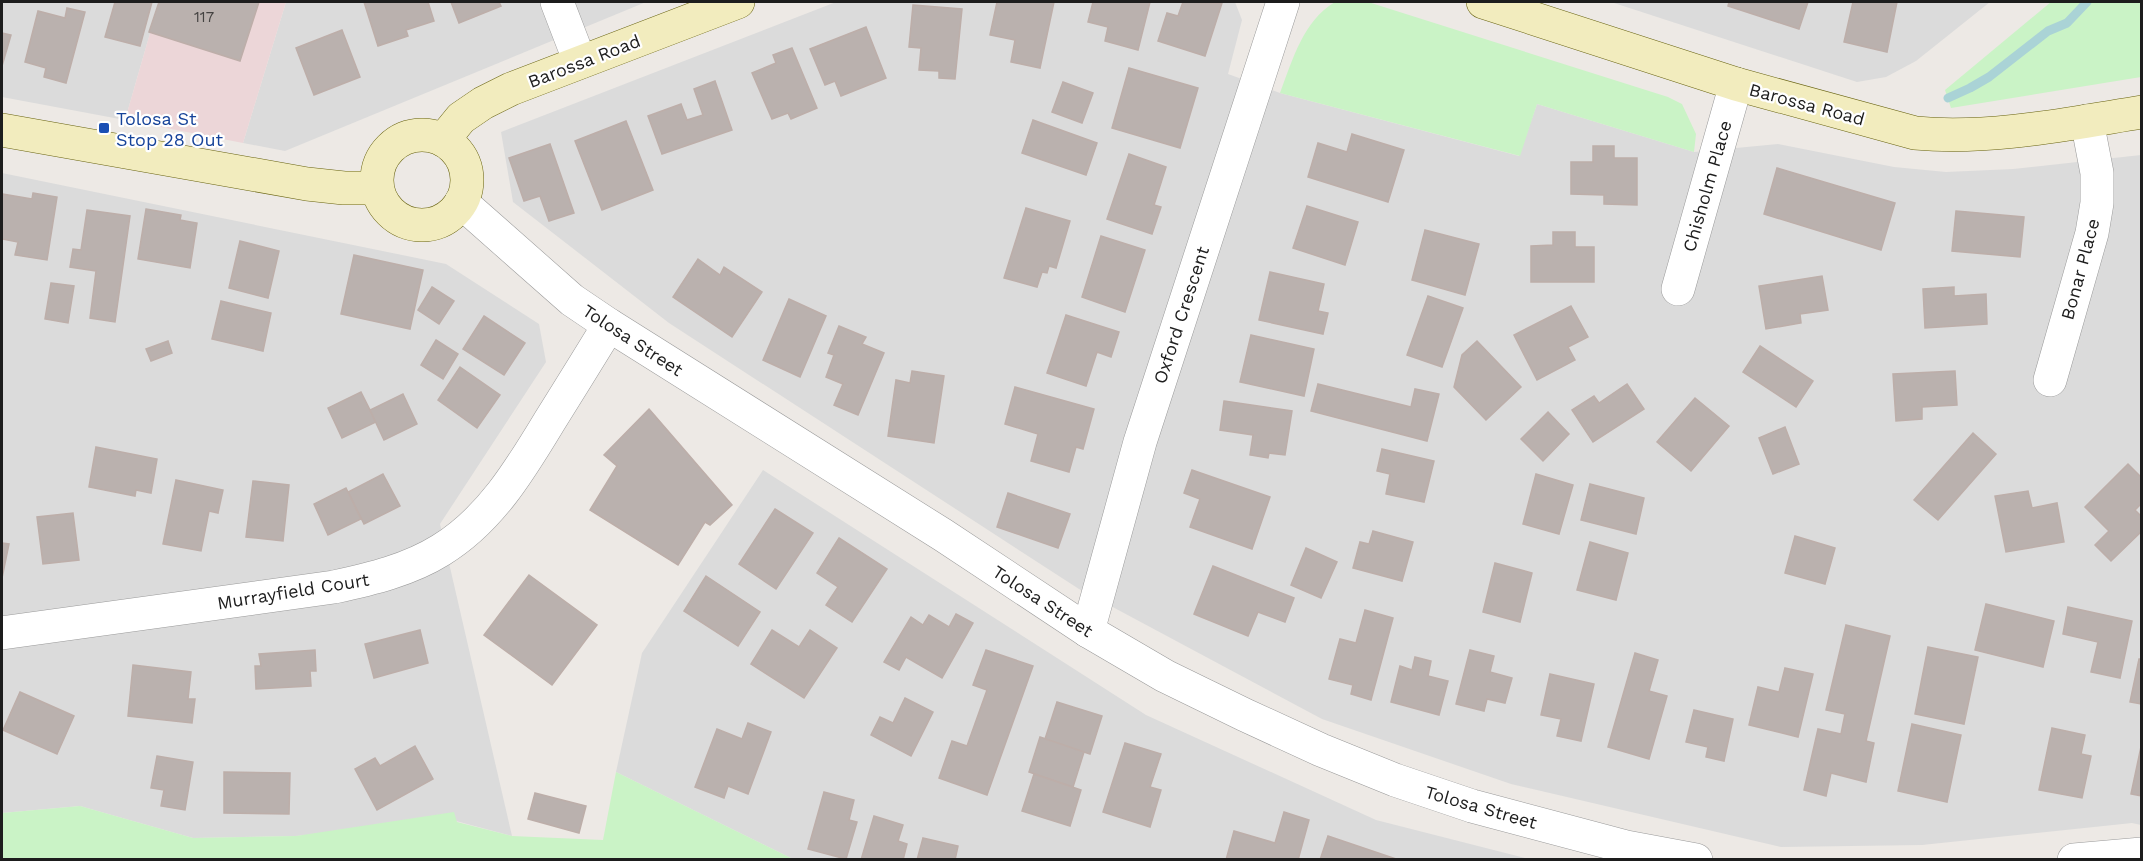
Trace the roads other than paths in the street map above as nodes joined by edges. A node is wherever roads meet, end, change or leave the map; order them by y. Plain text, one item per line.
1 (557, 2) edge
2 (738, 2) edge
3 (1282, 2) edge
4 (1483, 2) edge
5 (580, 62) junction
6 (1736, 84) junction
7 (2142, 112) edge
8 (2087, 121) junction
9 (2, 130) edge
10 (443, 140) junction
11 (377, 188) junction
12 (461, 202) junction
13 (1678, 289) dead end
14 (609, 325) junction
15 (2050, 380) dead end
16 (1088, 631) junction
17 (2, 633) edge
18 (1623, 853) edge
19 (2142, 855) edge
20 (1696, 860) edge
21 (2074, 860) edge

1 - 5 street
2 - 5 street, Barossa Road
3 - 16 street, Oxford Crescent
4 - 6 street, Barossa Road
5 - 10 street, Barossa Road
6 - 8 street, Barossa Road
6 - 13 street, Chisholm Place
7 - 8 street, Barossa Road
8 - 15 street, Bonar Place
9 - 11 street
10 - 11 street
10 - 12 street
11 - 12 street
12 - 14 street, Tolosa Street
14 - 16 street, Tolosa Street
14 - 17 street, Murrayfield Court
16 - 18 street, Tolosa Street
18 - 20 street, Tolosa Street
19 - 21 street

